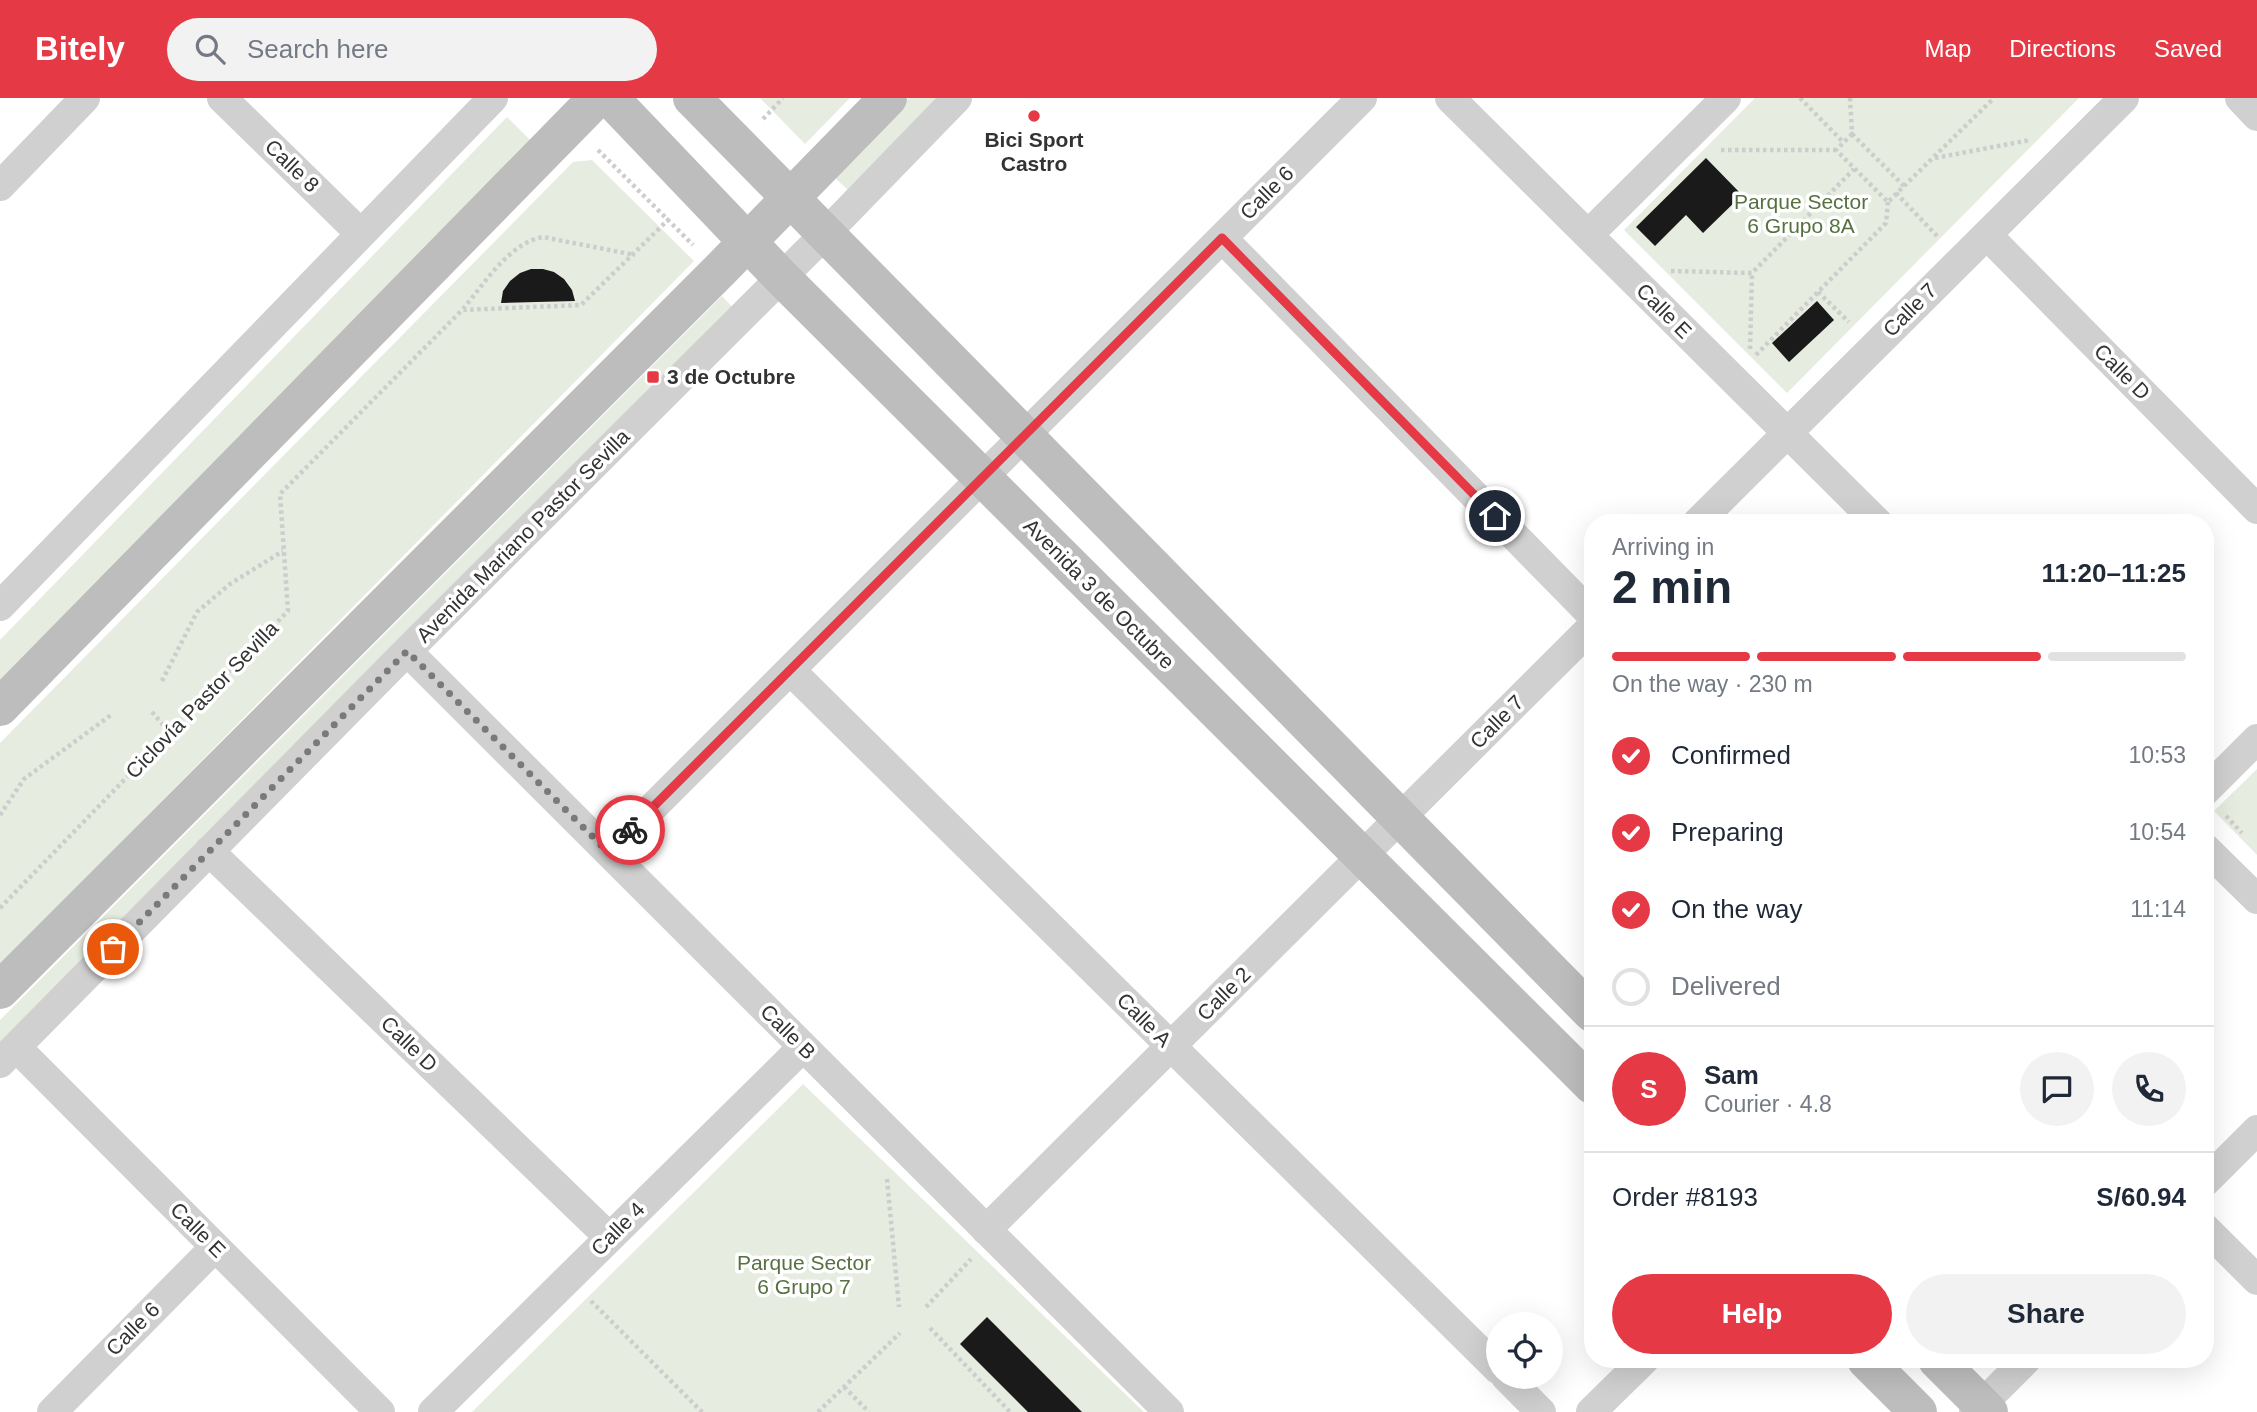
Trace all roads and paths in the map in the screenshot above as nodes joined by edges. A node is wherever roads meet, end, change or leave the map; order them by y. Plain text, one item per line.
1 (85, 98) edge
2 (222, 98) edge
3 (494, 98) edge
4 (610, 98) edge
5 (692, 98) edge
6 (783, 98) edge
7 (888, 98) edge
8 (957, 98) edge
9 (1362, 98) edge
10 (1450, 98) edge
11 (1726, 98) edge
12 (1800, 98) edge
13 (1850, 98) edge
14 (1994, 98) edge
15 (2124, 98) edge
16 (2239, 98) edge
17 (584, 111) edge
18 (2257, 116) edge
19 (1852, 134) junction
20 (2030, 140) dead end
21 (1843, 142) junction
22 (738, 143) junction
23 (1720, 150) dead end
24 (1836, 150) junction
25 (1934, 159) junction
26 (1854, 169) junction
27 (0, 186) edge
28 (1904, 186) junction
29 (697, 190) junction
30 (1896, 193) junction
31 (791, 198) junction
32 (1888, 202) junction
33 (668, 220) junction
34 (826, 233) junction
35 (361, 234) junction
36 (1588, 235) junction
37 (1987, 235) junction
38 (1222, 238) junction
39 (748, 242) junction
40 (635, 254) junction
41 (1961, 260) junction
42 (719, 271) junction
43 (1671, 271) dead end
44 (1752, 273) junction
45 (782, 276) junction
46 (1818, 292) junction
47 (462, 310) junction
48 (1849, 322) dead end
49 (1750, 350) dead end
50 (1755, 355) dead end
51 (1787, 433) junction
52 (1024, 437) junction
53 (982, 478) junction
54 (2257, 509) edge
55 (1706, 514) edge
56 (1869, 514) edge
57 (283, 551) junction
58 (0, 606) edge
59 (1584, 607) edge
60 (1584, 635) edge
61 (407, 651) junction
62 (790, 670) junction
63 (162, 681) dead end
64 (0, 707) edge
65 (152, 712) dead end
66 (111, 715) dead end
67 (170, 733) junction
68 (2257, 739) edge
69 (2214, 800) edge
70 (2214, 802) edge
71 (0, 815) edge
72 (1401, 817) junction
73 (2248, 839) dead end
74 (209, 851) junction
75 (608, 852) junction
76 (1363, 855) junction
77 (2214, 857) edge
78 (2257, 899) edge
79 (0, 908) edge
80 (0, 990) edge
81 (1584, 1003) edge
82 (1171, 1046) junction
83 (803, 1047) junction
84 (8, 1055) edge
85 (1584, 1077) edge
86 (2257, 1130) edge
87 (2214, 1173) edge
88 (896, 1181) dead end
89 (990, 1233) junction
90 (609, 1237) junction
91 (2214, 1237) edge
92 (215, 1247) junction
93 (568, 1278) junction
94 (2257, 1280) edge
95 (593, 1303) junction
96 (899, 1307) dead end
97 (926, 1307) dead end
98 (584, 1313) dead end
99 (930, 1328) dead end
100 (900, 1333) dead end
101 (1486, 1357) edge
102 (1636, 1368) edge
103 (1874, 1368) edge
104 (1944, 1368) edge
105 (2019, 1368) edge
106 (844, 1387) junction
107 (1518, 1389) edge
108 (1981, 1410) edge
109 (52, 1412) edge
110 (380, 1412) edge
111 (433, 1412) edge
112 (702, 1412) edge
113 (818, 1412) edge
114 (869, 1412) edge
115 (1010, 1412) edge
116 (1169, 1412) edge
117 (1541, 1412) edge
118 (1591, 1412) edge
119 (1918, 1412) edge

1 - 27 street
2 - 35 street, Calle 8
3 - 35 street
4 - 29 street, Avenida 3 de Octubre
5 - 22 street
6 - 22 path
7 - 31 street
8 - 34 street, Avenida Mariano Pastor Sevilla
9 - 38 street, Calle 6
10 - 36 street, Calle E
11 - 36 street
12 - 21 path
13 - 19 path
14 - 25 path
15 - 37 street, Calle 7
16 - 18 street
17 - 33 path
17 - 64 street
19 - 21 path
19 - 28 path
20 - 25 path
21 - 24 path
22 - 31 street
23 - 24 path
24 - 26 path
25 - 28 path
26 - 32 path
26 - 44 path
28 - 30 path
29 - 33 path
29 - 39 street, Avenida 3 de Octubre
30 - 32 path
30 - 41 path
31 - 34 street
31 - 39 street
32 - 46 path
33 - 40 path
33 - 42 path
34 - 45 street, Avenida Mariano Pastor Sevilla
34 - 52 street
35 - 58 street
36 - 51 street, Calle E
37 - 41 street, Calle 7
37 - 54 street, Calle D
38 - 52 street, Calle 6
38 - 59 street
39 - 42 street
39 - 45 street, Avenida 3 de Octubre
40 - 47 path
40 - 47 path, Ciclovía Pastor Sevilla
41 - 51 street, Calle 7
42 - 80 street
43 - 44 path
44 - 49 path
45 - 53 street, Avenida 3 de Octubre
45 - 61 street, Avenida Mariano Pastor Sevilla
46 - 48 path
46 - 50 path
47 - 57 path, Ciclovía Pastor Sevilla
51 - 55 street, Calle 7
51 - 56 street, Calle E
52 - 53 street, Calle 6
52 - 72 street
53 - 62 street, Calle 6
53 - 76 street, Avenida 3 de Octubre
57 - 63 path
57 - 67 path, Ciclovía Pastor Sevilla
60 - 72 street, Calle 7
61 - 74 street, Avenida Mariano Pastor Sevilla
61 - 75 street, Calle B
62 - 75 street, Calle 6
62 - 82 street, Calle A
65 - 67 path
66 - 71 path
67 - 79 path, Ciclovía Pastor Sevilla
68 - 69 street
70 - 73 path
72 - 76 street, Calle 2
72 - 81 street
74 - 84 street, Avenida Mariano Pastor Sevilla
74 - 90 street, Calle D
75 - 83 street, Calle B
76 - 82 street, Calle 2
76 - 85 street, Avenida 3 de Octubre
77 - 78 street
82 - 89 street, Calle 2
82 - 101 street, Calle A
83 - 89 street, Calle B
83 - 90 street, Calle 4
84 - 92 street, Calle E
86 - 87 street
88 - 96 path
89 - 97 path
89 - 116 street, Calle B
90 - 93 street, Calle 4
91 - 94 street
92 - 109 street, Calle 6
92 - 110 street, Calle E
93 - 95 path
93 - 111 street, Calle 4
95 - 98 path
95 - 112 path
99 - 115 path
100 - 106 path
102 - 118 street
103 - 119 street
104 - 108 street
105 - 108 street
106 - 113 path
106 - 114 path
107 - 117 street

